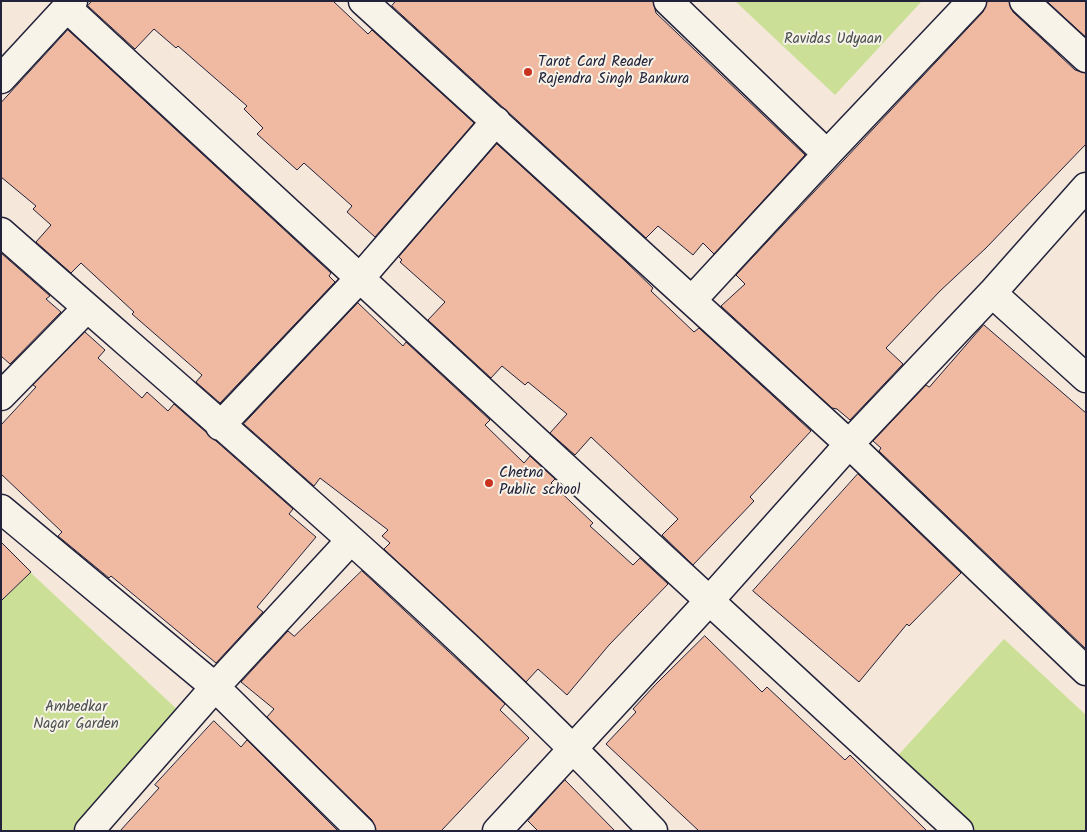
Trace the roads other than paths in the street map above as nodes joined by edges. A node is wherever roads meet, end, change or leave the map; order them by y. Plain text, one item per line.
1 (363, 1) edge
2 (668, 1) edge
3 (972, 1) edge
4 (1024, 1) edge
5 (70, 5) edge
6 (1086, 58) edge
7 (1, 79) edge
8 (496, 121) junction
9 (826, 154) junction
10 (1086, 187) edge
11 (1, 232) edge
12 (360, 278) junction
13 (992, 293) junction
14 (693, 300) junction
15 (87, 308) junction
16 (1086, 378) edge
17 (1, 396) edge
18 (220, 426) junction
19 (849, 444) junction
20 (1, 509) edge
21 (350, 541) junction
22 (709, 601) junction
23 (1086, 671) edge
24 (215, 687) junction
25 (574, 747) junction
26 (89, 831) edge
27 (361, 831) edge
28 (497, 831) edge
29 (653, 831) edge
30 (959, 831) edge

1 - 8 street
2 - 9 street
3 - 9 street
4 - 6 street
5 - 7 street
5 - 12 street
8 - 12 street
8 - 14 street
9 - 14 street
10 - 13 street
11 - 15 street
12 - 18 street
12 - 22 street
13 - 16 street
13 - 19 street
14 - 19 street
15 - 17 street
15 - 18 street
18 - 21 street
19 - 22 street
19 - 23 street
20 - 24 street
21 - 24 street
21 - 25 street
22 - 25 street
22 - 30 street
24 - 26 street
24 - 27 street
25 - 28 street
25 - 29 street

